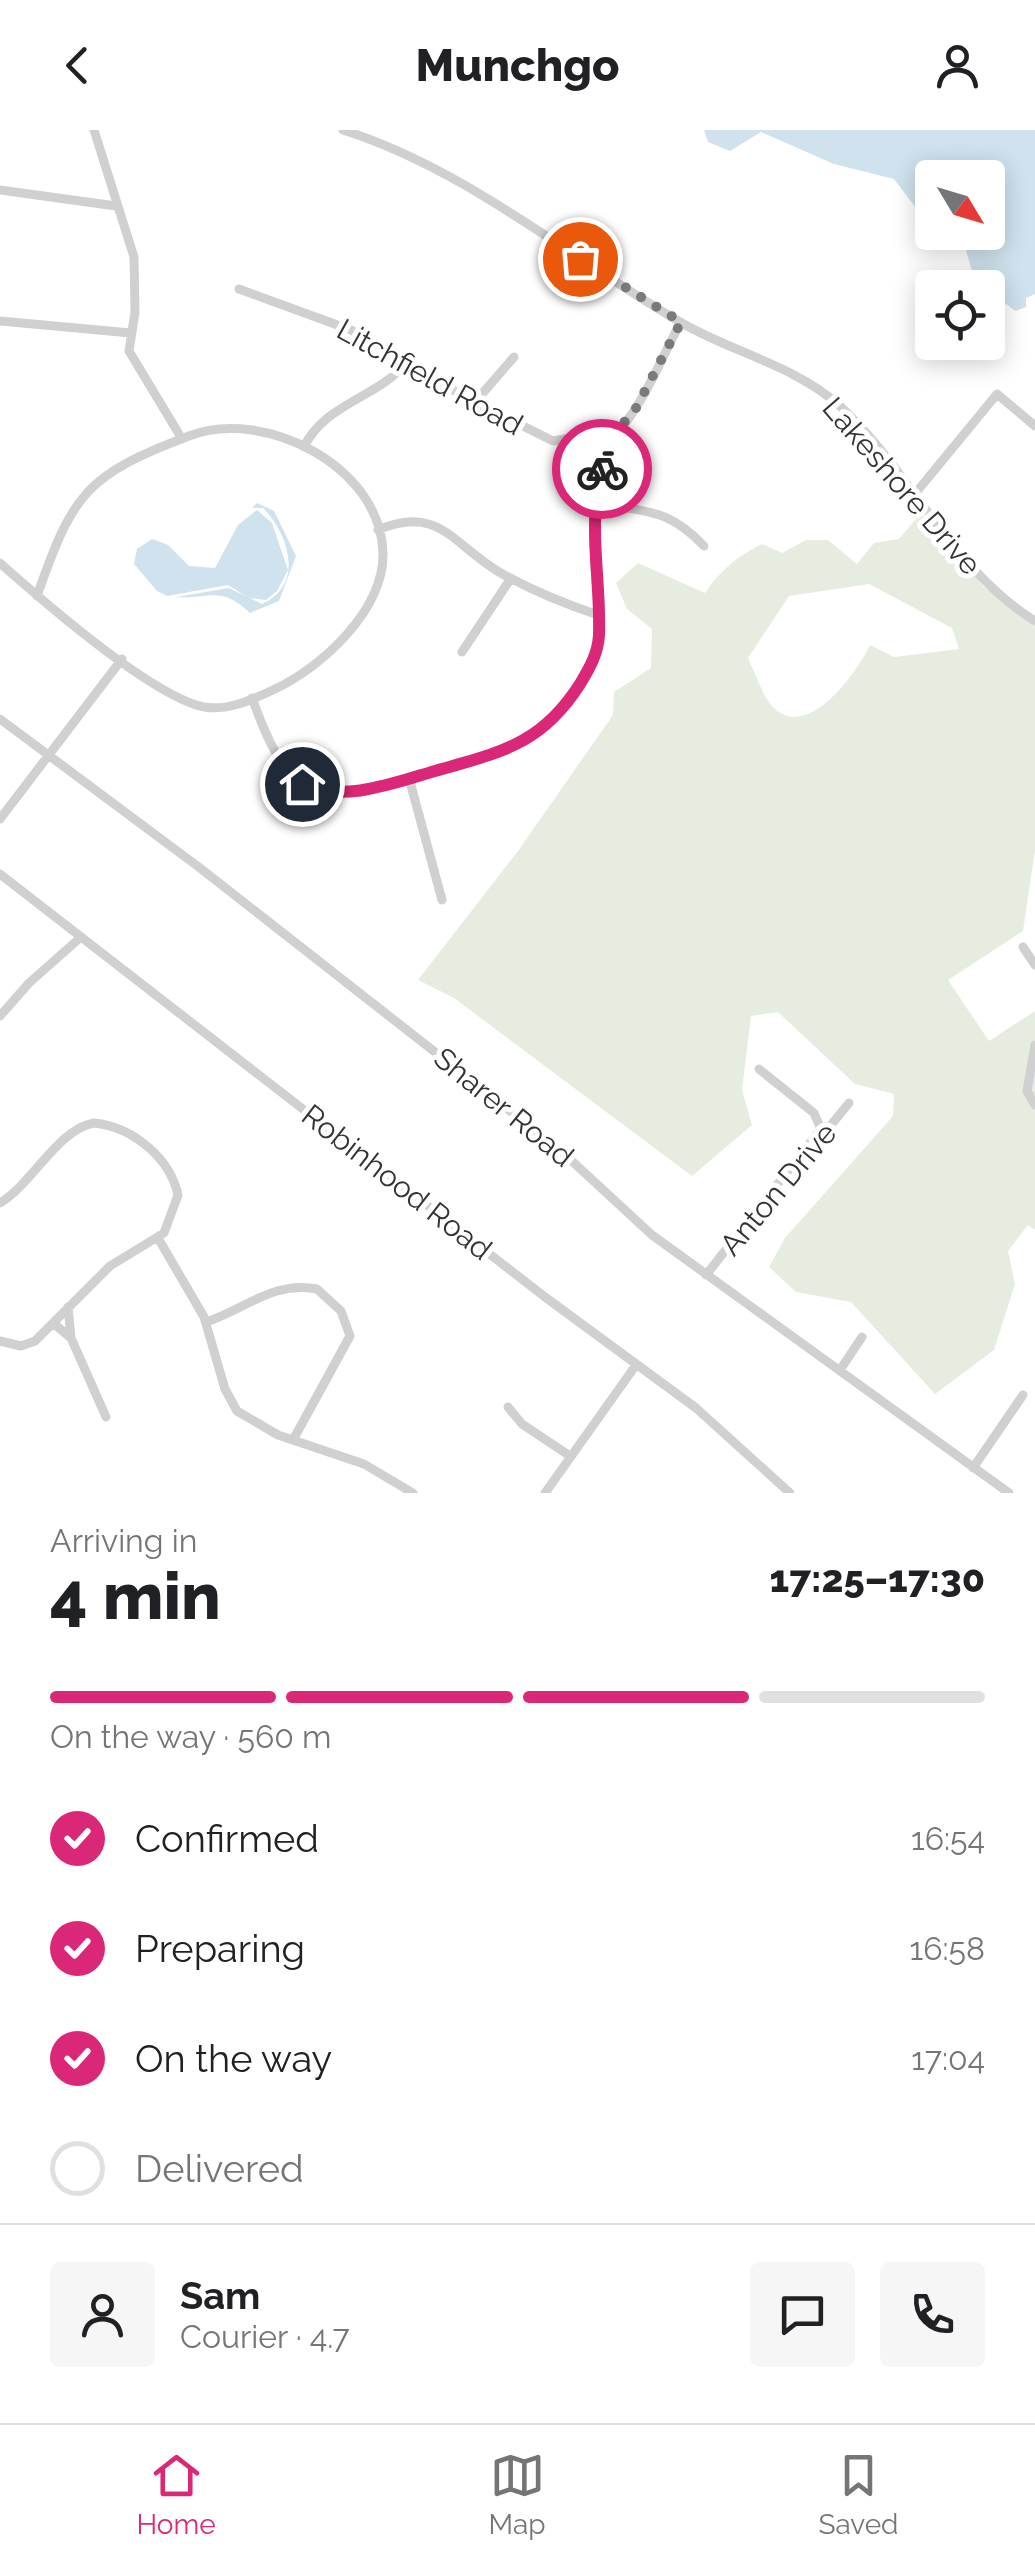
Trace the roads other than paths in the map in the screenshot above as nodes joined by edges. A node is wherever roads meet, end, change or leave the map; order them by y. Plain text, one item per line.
1 (94, 130) edge
2 (343, 130) edge
3 (0, 190) edge
4 (116, 206) junction
5 (239, 288) dead end
6 (0, 321) edge
7 (681, 322) junction
8 (131, 332) junction
9 (514, 357) dead end
10 (407, 362) junction
11 (475, 402) junction
12 (1035, 426) edge
13 (618, 430) junction
14 (182, 438) junction
15 (304, 447) junction
16 (914, 495) junction
17 (595, 502) junction
18 (378, 530) junction
19 (704, 546) dead end
20 (0, 563) edge
21 (510, 578) junction
22 (36, 596) junction
23 (598, 616) junction
24 (1035, 620) edge
25 (462, 652) dead end
26 (122, 659) junction
27 (252, 698) junction
28 (0, 719) edge
29 (49, 755) junction
30 (409, 778) junction
31 (0, 819) edge
32 (0, 874) edge
33 (442, 900) dead end
34 (81, 937) junction
35 (1023, 948) dead end
36 (1035, 965) edge
37 (0, 1016) edge
38 (1035, 1045) edge
39 (759, 1069) dead end
40 (849, 1103) dead end
41 (1035, 1104) edge
42 (821, 1128) junction
43 (0, 1203) edge
44 (158, 1238) junction
45 (706, 1274) junction
46 (68, 1307) junction
47 (53, 1322) junction
48 (206, 1322) junction
49 (862, 1337) dead end
50 (70, 1338) junction
51 (0, 1342) edge
52 (636, 1365) junction
53 (840, 1370) junction
54 (1023, 1396) dead end
55 (508, 1407) dead end
56 (106, 1417) dead end
57 (293, 1440) junction
58 (570, 1456) junction
59 (973, 1468) junction
60 (413, 1493) edge
61 (545, 1493) edge
62 (790, 1493) edge
63 (1009, 1493) edge

1 - 4 street
2 - 7 street, Lakeshore Drive
3 - 4 street
4 - 8 street
5 - 10 street, Litchfield Road
6 - 8 street
7 - 13 street
7 - 16 street, Lakeshore Drive
8 - 14 street
9 - 11 street
10 - 11 street, Litchfield Road
10 - 15 street
11 - 13 street, Litchfield Road
12 - 16 street
13 - 17 street
14 - 15 street
14 - 22 street
15 - 18 street
16 - 24 street, Lakeshore Drive
17 - 19 street
17 - 23 street
18 - 21 street
18 - 27 street
20 - 22 street
21 - 23 street
21 - 25 street
22 - 26 street
23 - 30 street
26 - 27 street
26 - 29 street
27 - 30 street
28 - 29 street, Sharer Road
29 - 31 street
29 - 45 street, Sharer Road
30 - 33 street
32 - 34 street, Robinhood Road
34 - 37 street
34 - 52 street, Robinhood Road
35 - 36 street
38 - 41 street
39 - 42 street
40 - 42 street, Anton Drive
42 - 45 street, Anton Drive
43 - 44 street
44 - 46 street
44 - 48 street
45 - 53 street, Sharer Road
46 - 47 street
46 - 50 street
47 - 50 street
47 - 51 street
48 - 57 street
48 - 57 street
49 - 53 street
50 - 56 street
52 - 58 street
52 - 62 street, Robinhood Road
53 - 59 street, Sharer Road
54 - 59 street
55 - 58 street
57 - 60 street
58 - 61 street
59 - 63 street, Sharer Road

